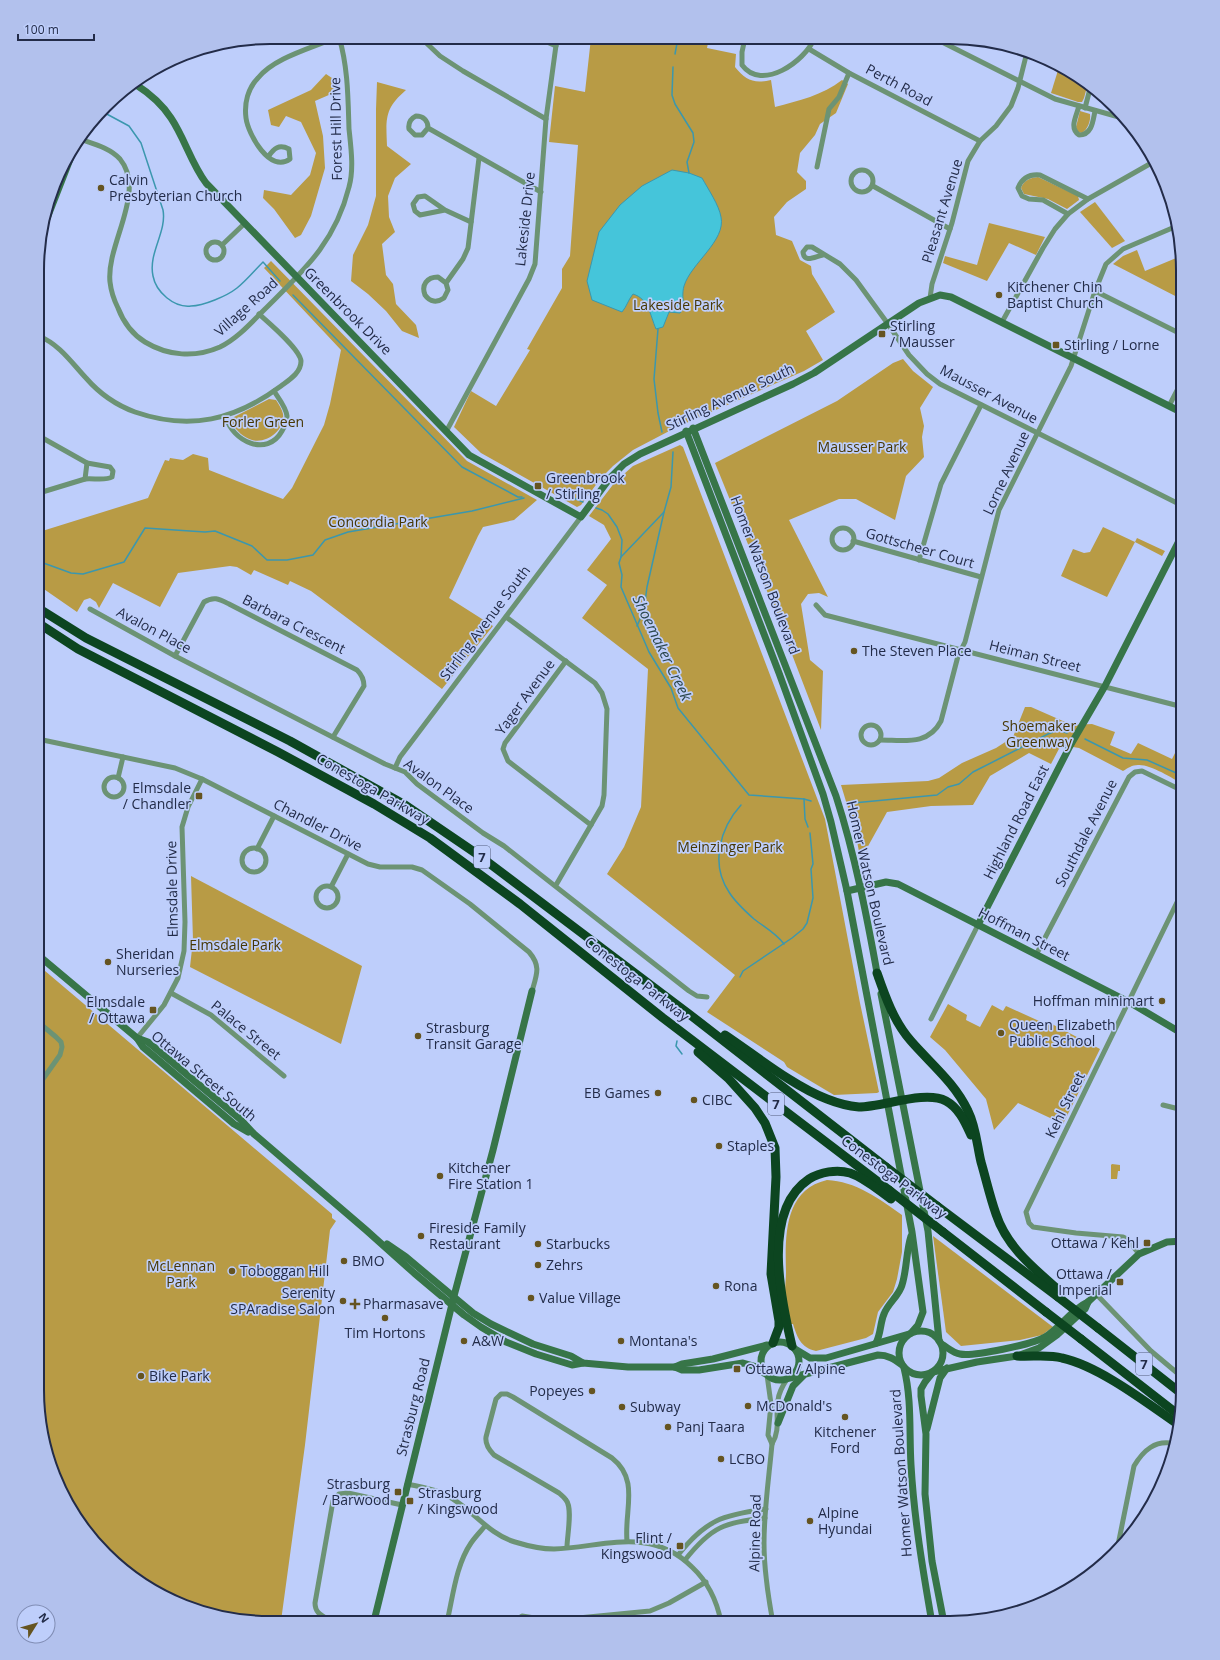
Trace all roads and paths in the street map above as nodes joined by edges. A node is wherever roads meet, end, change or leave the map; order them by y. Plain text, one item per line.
1 (322, 44) edge
2 (341, 44) edge
3 (427, 44) edge
4 (552, 44) edge
5 (744, 44) edge
6 (812, 44) edge
7 (946, 44) edge
8 (556, 46) joint
9 (809, 49) junction
10 (1026, 57) edge
11 (849, 73) junction
12 (1019, 82) junction
13 (139, 87) edge
14 (1089, 93) edge
15 (1079, 106) junction
16 (1085, 108) junction
17 (1095, 111) junction
18 (1115, 116) edge
19 (546, 118) junction
20 (428, 128) dead end
21 (85, 141) edge
22 (980, 141) junction
23 (268, 157) dead end
24 (479, 158) junction
25 (1150, 164) edge
26 (817, 167) dead end
27 (872, 186) junction
28 (540, 192) junction
29 (1088, 199) junction
30 (445, 210) junction
31 (1068, 214) junction
32 (471, 222) junction
33 (244, 224) junction
34 (1172, 228) edge
35 (950, 229) junction
36 (222, 245) dead end
37 (823, 255) dead end
38 (297, 277) junction
39 (446, 284) junction
40 (1095, 290) junction
41 (930, 298) junction
42 (260, 314) junction
43 (1002, 322) junction
44 (888, 324) junction
45 (1176, 331) edge
46 (44, 339) edge
47 (1074, 358) junction
48 (274, 391) junction
49 (1176, 392) edge
50 (981, 405) junction
51 (1169, 406) junction
52 (1176, 410) edge
53 (226, 416) junction
54 (693, 428) junction
55 (447, 430) junction
56 (686, 431) junction
57 (1038, 433) junction
58 (44, 439) edge
59 (87, 463) junction
60 (85, 479) junction
61 (44, 491) edge
62 (1176, 502) edge
63 (581, 517) junction
64 (853, 541) junction
65 (1176, 547) edge
66 (919, 560) junction
67 (981, 577) junction
68 (816, 605) dead end
69 (90, 609) dead end
70 (44, 612) edge
71 (506, 617) junction
72 (44, 627) edge
73 (961, 650) junction
74 (176, 656) junction
75 (566, 661) junction
76 (1105, 686) junction
77 (1176, 705) edge
78 (333, 737) junction
79 (44, 740) edge
80 (880, 740) junction
81 (123, 757) junction
82 (395, 768) junction
83 (118, 778) dead end
84 (202, 779) junction
85 (1176, 788) edge
86 (274, 816) junction
87 (591, 825) junction
88 (257, 849) junction
89 (348, 854) junction
90 (556, 885) junction
91 (331, 887) junction
92 (860, 888) junction
93 (847, 891) junction
94 (1176, 905) edge
95 (978, 925) junction
96 (1036, 955) junction
97 (44, 960) edge
98 (878, 973) junction
99 (532, 991) joint
100 (171, 993) junction
101 (706, 997) dead end
102 (1129, 1002) junction
103 (689, 1014) junction
104 (663, 1018) junction
105 (931, 1019) dead end
106 (44, 1027) edge
107 (1176, 1030) edge
108 (137, 1038) junction
109 (284, 1076) dead end
110 (44, 1078) edge
111 (887, 1099) junction
112 (902, 1101) junction
113 (1163, 1105) dead end
114 (1176, 1108) edge
115 (980, 1158) junction
116 (890, 1195) junction
117 (366, 1230) junction
118 (912, 1232) junction
119 (1176, 1241) edge
120 (1139, 1254) junction
121 (1096, 1294) junction
122 (1060, 1295) junction
123 (454, 1296) junction
124 (1088, 1302) junction
125 (452, 1304) junction
126 (911, 1333) junction
127 (940, 1342) junction
128 (771, 1343) junction
129 (876, 1343) junction
130 (794, 1348) junction
131 (1017, 1356) junction
132 (583, 1363) junction
133 (903, 1366) junction
134 (675, 1368) junction
135 (947, 1368) junction
136 (933, 1372) junction
137 (1176, 1372) edge
138 (765, 1374) junction
139 (804, 1375) junction
140 (787, 1379) junction
141 (1176, 1389) edge
142 (1175, 1412) edge
143 (1174, 1421) edge
144 (778, 1423) junction
145 (926, 1434) junction
146 (1169, 1443) edge
147 (772, 1444) junction
148 (407, 1484) junction
149 (402, 1505) junction
150 (766, 1509) junction
151 (731, 1515) junction
152 (765, 1518) junction
153 (733, 1523) junction
154 (486, 1526) junction
155 (698, 1532) junction
156 (703, 1539) junction
157 (627, 1541) junction
158 (1118, 1541) edge
159 (567, 1547) junction
160 (678, 1555) junction
161 (685, 1560) junction
162 (706, 1582) junction
163 (322, 1616) edge
164 (375, 1616) edge
165 (448, 1616) edge
166 (599, 1616) edge
167 (719, 1616) edge
168 (772, 1616) edge
169 (931, 1616) edge
170 (943, 1616) edge

1 - 23 street
2 - 38 street, Forest Hill Drive
3 - 19 street
4 - 8 street
5 - 9 street
6 - 9 street
7 - 12 street
8 - 19 street, Lakeside Drive
9 - 11 street, Perth Road
10 - 12 street, Pleasant Avenue
11 - 22 street, Perth Road
11 - 26 street
12 - 15 street
12 - 22 street, Pleasant Avenue
13 - 33 main road, Greenbrook Drive
14 - 16 street
15 - 16 street
15 - 17 street
16 - 17 street
17 - 18 street
19 - 28 street, Lakeside Drive
20 - 24 street
21 - 42 street, Village Road
22 - 35 street, Pleasant Avenue
24 - 28 street
24 - 32 street
25 - 29 street
27 - 27 street
27 - 35 street
28 - 55 street, Lakeside Drive
29 - 31 street
29 - 31 street
30 - 30 street
30 - 32 street
31 - 43 street
32 - 39 street
33 - 36 street
33 - 38 main road, Greenbrook Drive
34 - 40 street, Lorne Avenue
35 - 41 street, Pleasant Avenue
37 - 44 street, Mausser Avenue
38 - 42 street, Village Road
38 - 55 main road, Greenbrook Drive
39 - 39 street
40 - 45 street
40 - 47 street, Lorne Avenue
41 - 43 main road, Stirling Avenue South
41 - 44 main road, Stirling Avenue South
42 - 48 street
43 - 47 main road, Stirling Avenue South
44 - 50 street, Mausser Avenue
44 - 54 main road, Stirling Avenue South
46 - 53 street
47 - 51 main road, Stirling Avenue South
47 - 57 street, Lorne Avenue
48 - 53 street
48 - 53 street
49 - 51 street
50 - 57 street, Mausser Avenue
50 - 66 street
51 - 52 main road, Stirling Avenue South
54 - 56 main road, Stirling Avenue South
54 - 92 main road, Homer Watson Boulevard
55 - 63 main road, Greenbrook Drive
56 - 63 main road, Stirling Avenue South
56 - 93 main road, Homer Watson Boulevard
57 - 62 street, Mausser Avenue
57 - 67 street, Lorne Avenue
58 - 59 street
59 - 60 street
59 - 60 street
60 - 61 street
63 - 71 street, Stirling Avenue South
64 - 64 street, Gottscheer Court
64 - 66 street, Gottscheer Court
65 - 76 main road, Highland Road East
66 - 67 street, Gottscheer Court
67 - 73 street, Lorne Avenue
68 - 73 street, Heiman Street
69 - 74 street, Avalon Place
70 - 103 highway, Conestoga Parkway / 7
71 - 75 street
71 - 82 street, Stirling Avenue South
72 - 104 highway, Conestoga Parkway / 7
73 - 76 street, Heiman Street
73 - 80 street, Lorne Avenue
74 - 78 street, Avalon Place
74 - 78 street, Barbara Crescent
75 - 87 street
75 - 87 street, Yager Avenue
76 - 77 street, Heiman Street
76 - 95 main road, Highland Road East
78 - 82 street, Avalon Place
79 - 81 street, Chandler Drive
80 - 80 street
81 - 83 street
81 - 84 street, Chandler Drive
82 - 90 street, Avalon Place
84 - 86 street, Chandler Drive
84 - 100 street, Elmsdale Drive
85 - 96 street, Southdale Avenue
86 - 88 street
86 - 89 street, Chandler Drive
87 - 90 street
88 - 88 street
89 - 91 street
89 - 99 street, Chandler Drive
90 - 101 street, Avalon Place
91 - 91 street
92 - 93 main road, Hoffman Street
92 - 95 main road, Hoffman Street
92 - 98 main road, Homer Watson Boulevard
93 - 111 main road, Homer Watson Boulevard
94 - 102 street, Kehl Street
95 - 96 main road, Hoffman Street
95 - 105 street, Highland Road East
96 - 102 main road, Hoffman Street
97 - 108 main road, Ottawa Street South
98 - 112 main road, Homer Watson Boulevard
98 - 115 highway
99 - 123 main road, Strasburg Road
100 - 108 street, Elmsdale Drive
100 - 109 street, Palace Street
102 - 107 main road, Hoffman Street
102 - 120 street, Kehl Street
103 - 111 highway
103 - 122 highway, Conestoga Parkway / 7, bridge
104 - 116 highway, Conestoga Parkway / 7
104 - 128 highway
106 - 110 street
108 - 117 main road, Ottawa Street South
111 - 112 highway
111 - 118 main road, Homer Watson Boulevard
112 - 115 highway
112 - 127 main road, Homer Watson Boulevard
113 - 114 street
115 - 122 highway
116 - 130 highway
116 - 142 highway, Conestoga Parkway / 7, bridge
117 - 123 main road, Ottawa Street South
117 - 125 main road, Ottawa Street South
118 - 126 main road, Homer Watson Boulevard
118 - 129 main road
119 - 120 main road
120 - 121 main road
121 - 124 main road
121 - 137 street
122 - 141 highway, Conestoga Parkway / 7, bridge
123 - 125 main road, Strasburg Road
123 - 132 main road, Ottawa Street South
124 - 127 main road
124 - 131 main road
125 - 132 main road, Ottawa Street South
125 - 148 main road, Strasburg Road
126 - 127 main road
126 - 129 main road
126 - 133 main road
127 - 136 main road
128 - 130 main road
128 - 134 main road, Ottawa Street South
128 - 138 main road
129 - 130 main road
130 - 140 main road
131 - 135 main road
131 - 143 highway
132 - 134 main road, Ottawa Street South
133 - 136 main road
133 - 139 main road
133 - 169 main road, Homer Watson Boulevard
134 - 138 main road, Ottawa Street South
135 - 136 main road
135 - 145 main road
136 - 145 main road, Homer Watson Boulevard
138 - 140 main road
138 - 147 street, Alpine Road
139 - 140 main road
139 - 144 main road
140 - 144 street, Alpine Road
144 - 147 street, Alpine Road
145 - 170 main road, Homer Watson Boulevard
146 - 158 street
147 - 150 street, Alpine Road
148 - 149 main road, Strasburg Road
148 - 154 street
149 - 163 street
149 - 164 main road, Strasburg Road
150 - 151 street
150 - 152 street, Alpine Road
151 - 153 street
151 - 155 street
152 - 153 street
152 - 168 street, Alpine Road
153 - 156 street
154 - 159 street
154 - 165 street
155 - 156 street
155 - 160 street
156 - 161 street
157 - 159 street
157 - 159 street
157 - 160 street
160 - 161 street
161 - 162 street
162 - 166 street
162 - 167 street

